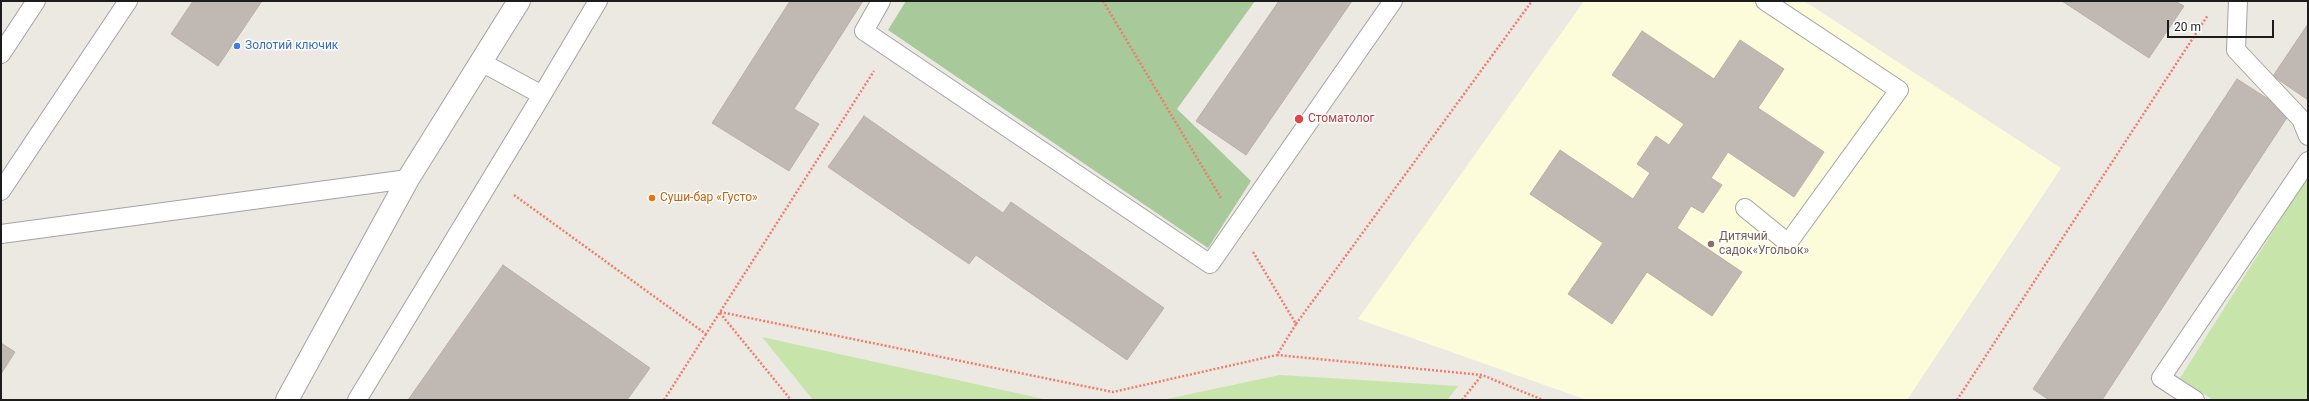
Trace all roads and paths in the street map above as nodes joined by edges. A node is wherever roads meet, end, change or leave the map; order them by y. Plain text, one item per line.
1 (36, 1) edge
2 (128, 1) edge
3 (519, 1) edge
4 (598, 1) edge
5 (881, 1) edge
6 (1103, 1) edge
7 (1393, 1) edge
8 (1532, 1) edge
9 (1765, 1) edge
10 (2238, 1) edge
11 (2208, 14) dead end
12 (889, 48) junction
13 (1, 54) edge
14 (481, 62) junction
15 (542, 95) junction
16 (2308, 136) edge
17 (2308, 160) edge
18 (408, 179) junction
19 (491, 179) junction
20 (1, 191) edge
21 (1745, 208) dead end
22 (1237, 225) junction
23 (1, 234) edge
24 (720, 312) junction
25 (1296, 324) junction
26 (706, 334) junction
27 (1277, 355) junction
28 (1482, 375) junction
29 (287, 400) edge
30 (357, 400) edge
31 (664, 400) edge
32 (791, 400) edge
33 (1462, 400) edge
34 (1543, 400) edge
35 (1957, 400) edge
36 (2195, 400) edge

1 - 13 lane
2 - 20 lane
3 - 14 street
4 - 15 lane
5 - 12 lane
6 - 22 path
7 - 22 lane
8 - 25 path
9 - 21 lane
10 - 16 lane
11 - 35 path
12 - 22 lane
12 - 24 path
14 - 15 lane
14 - 18 street
15 - 19 lane
17 - 36 lane
18 - 23 lane
18 - 29 street
19 - 26 path
19 - 30 lane
22 - 25 path
24 - 26 path
24 - 27 path
24 - 32 path
25 - 27 path
26 - 31 path
27 - 28 path
28 - 33 path
28 - 34 path

